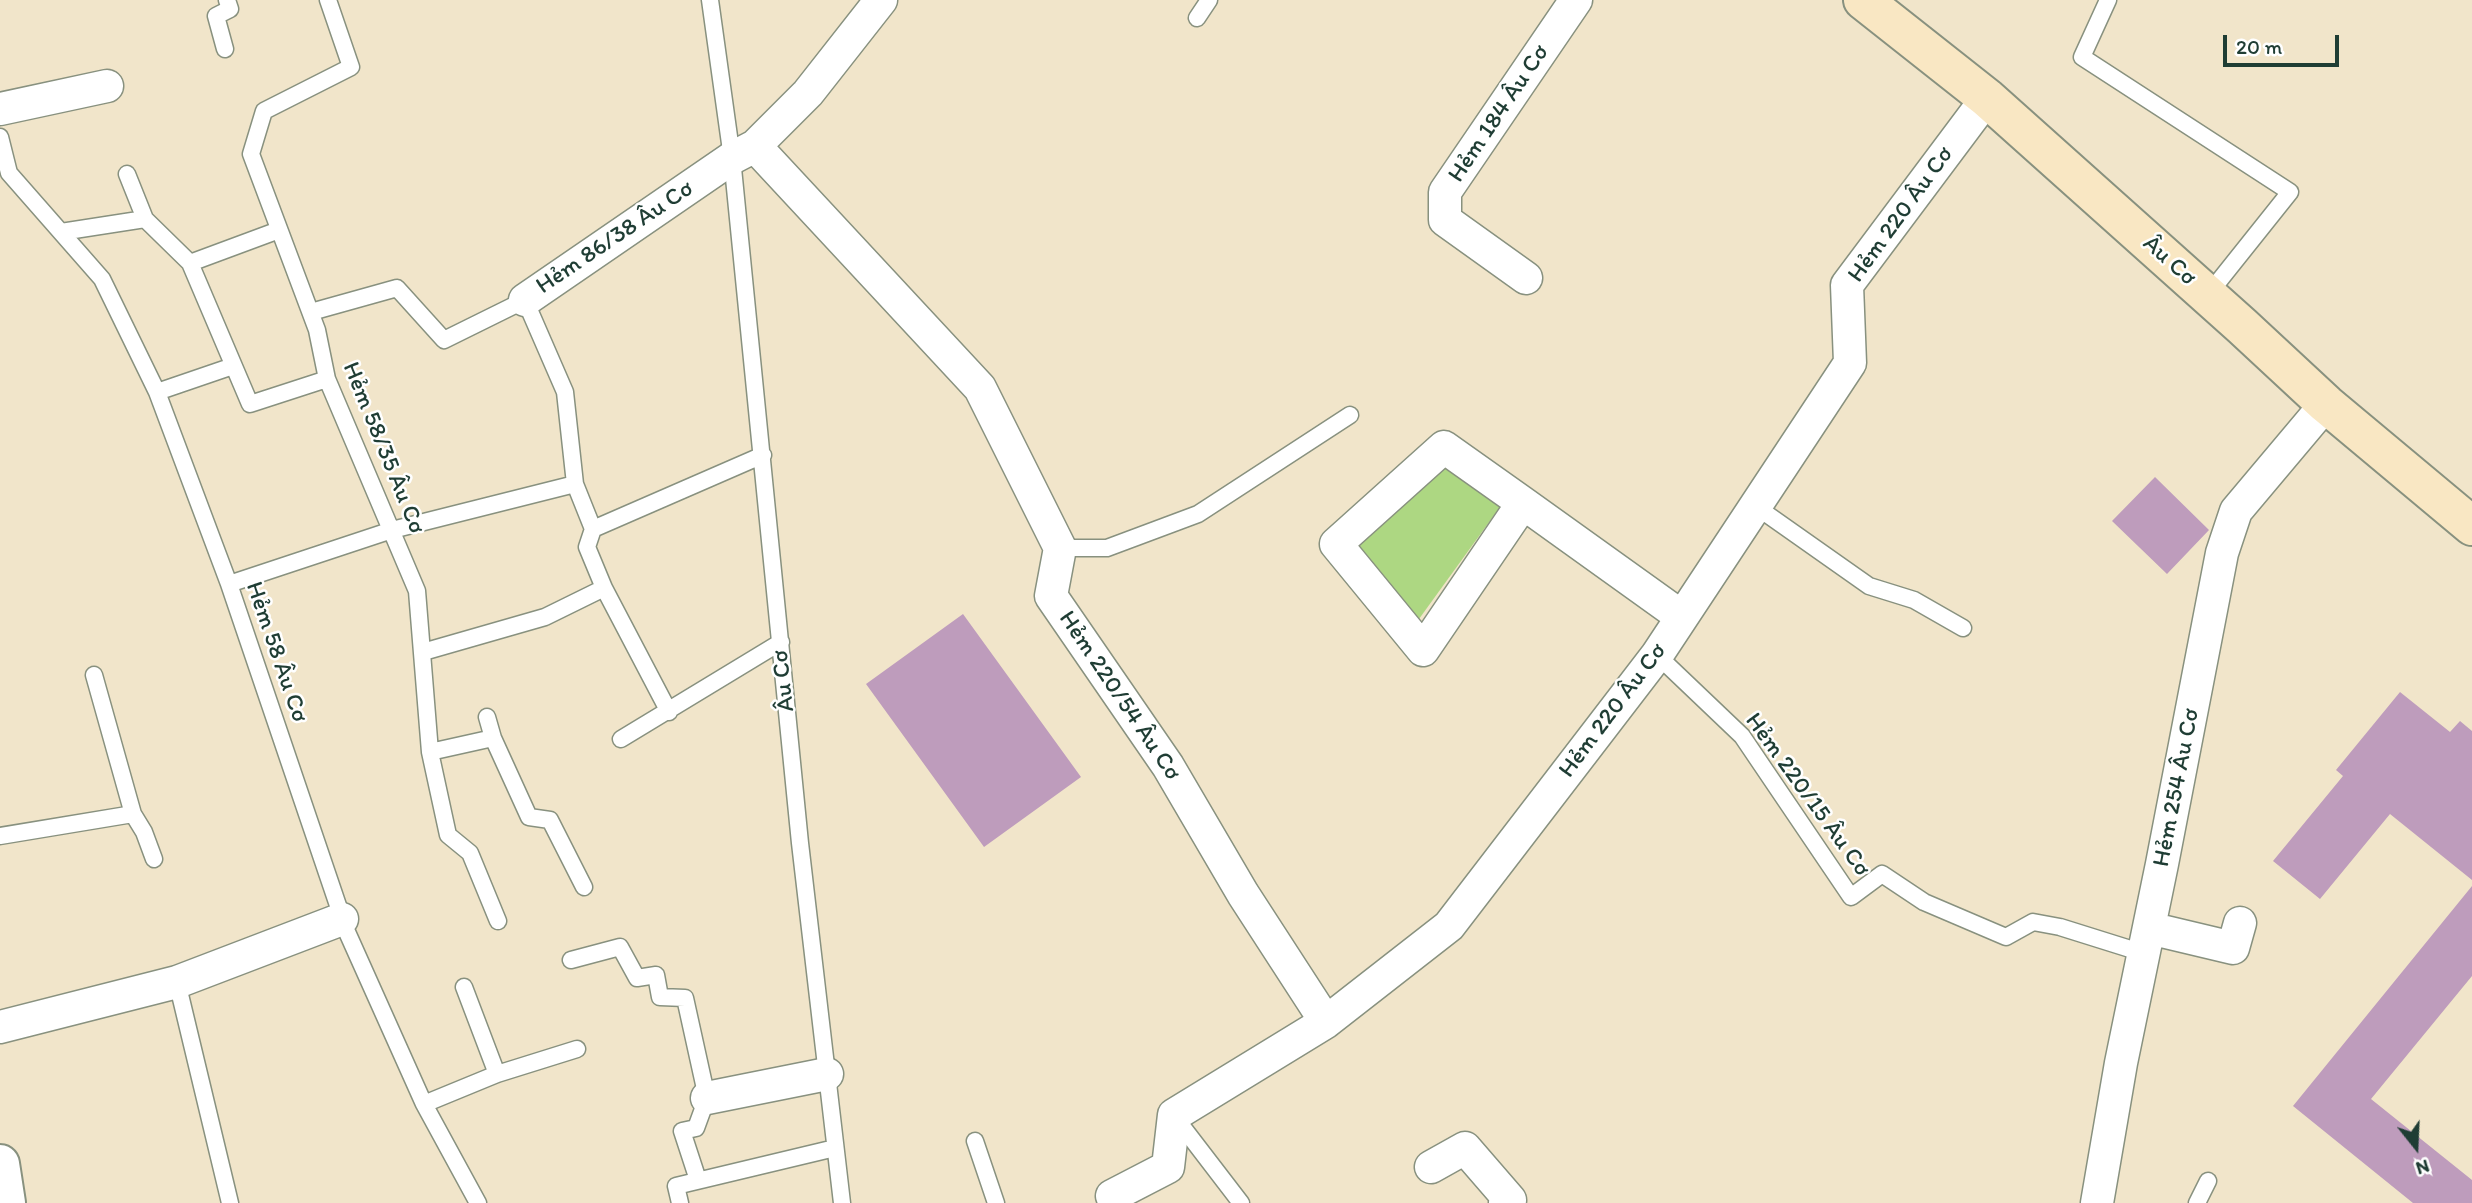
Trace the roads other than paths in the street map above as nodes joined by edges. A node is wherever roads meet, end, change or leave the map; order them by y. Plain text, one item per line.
1 (227, 0) edge
2 (328, 0) edge
3 (710, 0) edge
4 (881, 0) edge
5 (1209, 0) edge
6 (1576, 0) edge
7 (1863, 0) edge
8 (2108, 0) edge
9 (1197, 18) dead end
10 (225, 49) dead end
11 (107, 86) dead end
12 (1987, 98) junction
13 (0, 109) edge
14 (0, 136) edge
15 (743, 152) junction
16 (127, 174) dead end
17 (145, 219) junction
18 (279, 230) junction
19 (61, 232) junction
20 (190, 263) junction
21 (1526, 278) dead end
22 (2207, 296) junction
23 (525, 300) junction
24 (311, 312) junction
25 (233, 366) junction
26 (327, 379) junction
27 (157, 393) junction
28 (2326, 404) junction
29 (1350, 415) dead end
30 (763, 455) junction
31 (575, 484) junction
32 (1522, 503) junction
33 (1754, 505) junction
34 (2472, 526) edge
35 (593, 529) junction
36 (392, 530) junction
37 (1060, 548) junction
38 (229, 583) junction
39 (604, 588) junction
40 (1682, 617) junction
41 (1963, 628) dead end
42 (780, 642) junction
43 (423, 652) junction
44 (1657, 655) junction
45 (94, 675) dead end
46 (669, 712) junction
47 (487, 717) dead end
48 (493, 737) junction
49 (621, 739) dead end
50 (430, 752) junction
51 (132, 814) junction
52 (0, 836) edge
53 (154, 859) dead end
54 (584, 887) dead end
55 (342, 919) junction
56 (498, 921) dead end
57 (2240, 923) dead end
58 (2146, 941) junction
59 (571, 960) dead end
60 (177, 982) junction
61 (464, 987) dead end
62 (1326, 1022) junction
63 (0, 1027) edge
64 (577, 1049) dead end
65 (497, 1074) junction
66 (827, 1074) junction
67 (707, 1098) junction
68 (424, 1104) junction
69 (1174, 1115) junction
70 (975, 1141) dead end
71 (835, 1148) junction
72 (0, 1164) edge
73 (1431, 1167) dead end
74 (698, 1180) junction
75 (2208, 1181) dead end
76 (1106, 1199) edge
77 (6, 1203) edge
78 (230, 1203) edge
79 (478, 1203) edge
80 (680, 1203) edge
81 (842, 1203) edge
82 (996, 1203) edge
83 (1241, 1203) edge
84 (1505, 1203) edge
85 (2096, 1203) edge
86 (2197, 1203) edge

1 - 10 lane
2 - 18 lane, Hẻm 58/35 Âu Cơ
3 - 15 lane, Âu Cơ
4 - 15 street, Hẻm 86/38 Âu Cơ
5 - 9 lane
6 - 21 street, Hẻm 184 Âu Cơ
7 - 12 main road, Âu Cơ
8 - 22 lane
11 - 13 street
12 - 22 main road, Âu Cơ
12 - 33 street, Hẻm 220 Âu Cơ
14 - 19 lane, Hẻm 58 Âu Cơ
15 - 23 street, Hẻm 86/38 Âu Cơ
15 - 30 lane, Âu Cơ
15 - 37 street
16 - 17 lane
17 - 19 lane
17 - 20 lane
18 - 20 lane
18 - 24 lane, Hẻm 58/35 Âu Cơ
19 - 27 lane, Hẻm 58 Âu Cơ
20 - 25 lane
22 - 28 main road, Âu Cơ
23 - 24 lane
23 - 31 lane, Hẻm 86/38 Âu Cơ
24 - 26 lane, Hẻm 58/35 Âu Cơ
25 - 26 lane
25 - 27 lane
26 - 36 lane, Hẻm 58/35 Âu Cơ
27 - 38 lane, Hẻm 58 Âu Cơ
28 - 34 main road, Âu Cơ
28 - 58 street, Hẻm 254 Âu Cơ
29 - 37 lane
30 - 35 lane
30 - 42 lane, Âu Cơ
31 - 35 lane, Hẻm 86/38 Âu Cơ
31 - 36 lane
32 - 32 street
32 - 40 street
33 - 40 street, Hẻm 220 Âu Cơ
33 - 41 lane
35 - 39 lane
36 - 38 lane
36 - 43 lane, Hẻm 58/35 Âu Cơ
37 - 62 street, Hẻm 220/54 Âu Cơ
38 - 55 lane, Hẻm 58 Âu Cơ
39 - 43 lane
39 - 46 lane
40 - 44 street, Hẻm 220 Âu Cơ
42 - 46 lane
42 - 66 lane, Âu Cơ
43 - 50 lane, Hẻm 58/35 Âu Cơ
44 - 58 lane, Hẻm 220/15 Âu Cơ
44 - 62 street, Hẻm 220 Âu Cơ
45 - 51 lane
46 - 49 lane
47 - 48 lane
48 - 50 lane
48 - 54 lane
50 - 56 lane, Hẻm 58/35 Âu Cơ
51 - 52 lane
51 - 53 lane
55 - 60 street
55 - 68 lane, Hẻm 58 Âu Cơ
57 - 58 street
58 - 85 street, Hẻm 254 Âu Cơ
59 - 67 lane
60 - 63 street
60 - 78 lane
61 - 65 lane
62 - 69 street, Hẻm 220 Âu Cơ
64 - 65 lane
65 - 68 lane
66 - 67 street
66 - 71 lane, Âu Cơ
67 - 74 lane
68 - 79 lane, Hẻm 58 Âu Cơ
69 - 76 street
69 - 83 lane
70 - 82 lane
71 - 74 lane
71 - 81 lane, Âu Cơ
72 - 77 street
73 - 84 street
74 - 80 lane
75 - 86 lane

